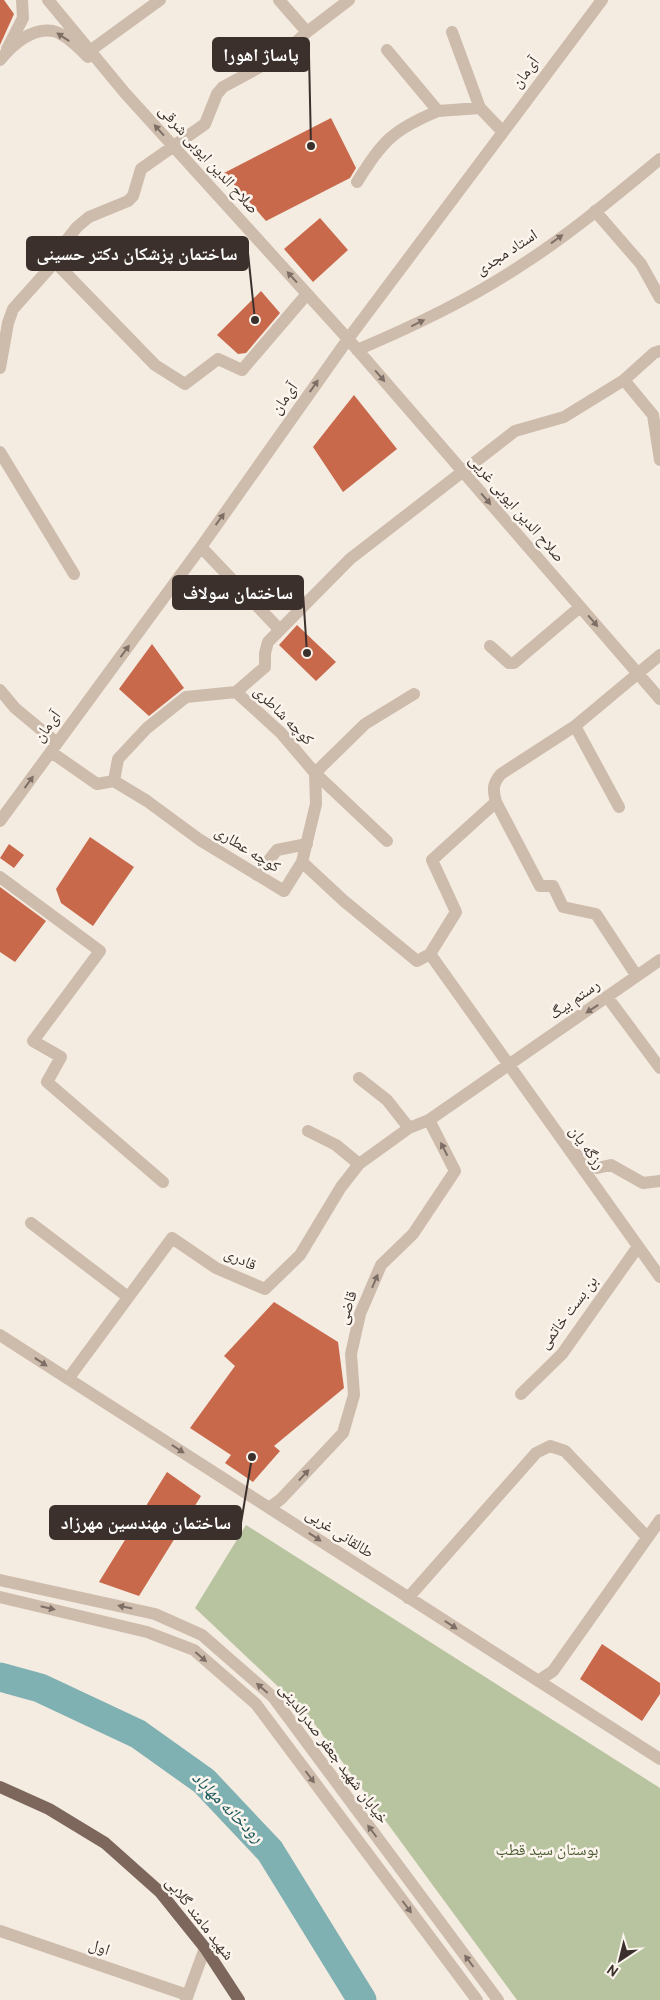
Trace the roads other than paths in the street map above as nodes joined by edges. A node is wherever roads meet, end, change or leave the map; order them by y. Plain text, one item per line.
1 (22, 0) edge
2 (48, 0) edge
3 (160, 0) edge
4 (279, 0) edge
5 (349, 0) edge
6 (602, 0) edge
7 (307, 32) junction
8 (452, 32) dead end
9 (91, 50) junction
10 (387, 50) dead end
11 (3, 57) edge
12 (126, 93) junction
13 (480, 108) junction
14 (438, 111) junction
15 (502, 132) junction
16 (174, 146) junction
17 (660, 159) edge
18 (357, 182) dead end
19 (595, 211) junction
20 (55, 262) junction
21 (307, 294) junction
22 (660, 298) edge
23 (348, 339) junction
24 (357, 350) junction
25 (660, 351) edge
26 (0, 368) edge
27 (624, 380) junction
28 (657, 415) edge
29 (0, 452) edge
30 (660, 460) edge
31 (462, 471) junction
32 (201, 547) junction
33 (74, 574) dead end
34 (580, 607) junction
35 (280, 630) junction
36 (490, 646) dead end
37 (660, 655) edge
38 (638, 674) junction
39 (0, 690) edge
40 (236, 692) junction
41 (414, 694) dead end
42 (660, 699) edge
43 (576, 726) junction
44 (54, 747) junction
45 (315, 773) junction
46 (114, 781) junction
47 (496, 802) junction
48 (620, 806) dead end
49 (0, 821) edge
50 (387, 841) dead end
51 (307, 844) junction
52 (302, 862) junction
53 (257, 875) junction
54 (0, 877) edge
55 (430, 954) junction
56 (660, 960) edge
57 (636, 976) junction
58 (608, 998) junction
59 (508, 1066) junction
60 (660, 1068) edge
61 (359, 1078) dead end
62 (429, 1120) junction
63 (409, 1128) junction
64 (308, 1131) dead end
65 (567, 1148) junction
66 (359, 1164) junction
67 (163, 1182) dead end
68 (660, 1182) edge
69 (31, 1223) dead end
70 (638, 1248) junction
71 (660, 1277) edge
72 (128, 1297) junction
73 (0, 1335) edge
74 (68, 1379) junction
75 (521, 1394) dead end
76 (269, 1508) junction
77 (660, 1520) edge
78 (646, 1537) junction
79 (0, 1580) edge
80 (0, 1597) edge
81 (408, 1598) junction
82 (538, 1681) junction
83 (660, 1759) edge
84 (0, 1786) edge
85 (0, 1931) edge
86 (205, 1948) junction
87 (186, 1998) edge
88 (239, 2000) edge
89 (477, 2000) edge
90 (498, 2000) edge

1 - 11 street
2 - 9 street, صلاح الدین ایوبی شرقی
3 - 9 street
4 - 7 street
5 - 7 street
6 - 15 street, آی‌مان
7 - 16 street
8 - 13 street
9 - 12 street, صلاح الدین ایوبی شرقی
10 - 14 street
12 -> 11 street
16 -> 12 street, صلاح الدین ایوبی شرقی
13 - 14 street
13 - 15 street
14 - 18 street
15 - 23 street, آی‌مان
16 - 20 street
21 -> 16 street, صلاح الدین ایوبی شرقی
17 - 19 street, استاد مجدی
19 - 22 street
24 -> 19 street, استاد مجدی
20 - 21 street
20 - 26 street
21 - 23 street, صلاح الدین ایوبی شرقی
23 - 24 street, صلاح الدین ایوبی غریی
32 -> 23 street, آی‌مان
24 -> 31 street, صلاح الدین ایوبی غریی
25 - 27 street
27 - 28 street
27 - 31 street
28 - 30 street
29 - 33 street
31 -> 34 street, صلاح الدین ایوبی غریی
31 - 35 street
32 - 35 street
44 -> 32 street, آی‌مان
34 - 36 street
34 -> 38 street, صلاح الدین ایوبی غریی
35 - 40 street
37 - 38 street
38 - 42 street, صلاح الدین ایوبی غریی
38 - 43 street
39 - 44 street, کوچه عطاری
40 - 45 street, کوچه شاطری
40 - 46 street, کوچه شاطری
41 - 45 street
43 - 47 street
43 - 48 street
44 - 46 street, کوچه عطاری
49 -> 44 street, آی‌مان
45 - 50 street, کوچه شاطری
45 - 51 street
46 - 53 street, کوچه عطاری
47 - 55 street
47 - 57 street
51 - 52 street
51 - 53 street
52 - 53 street, کوچه عطاری
52 - 55 street, کوچه عطاری
54 - 67 street
55 - 59 street, رزگه یان
56 - 57 street, رستم بیگ
57 - 58 street, رستم بیگ
58 -> 59 street, رستم بیگ
58 - 60 street
59 - 62 street, رستم بیگ
59 - 65 street, رزگه یان
61 - 63 street
62 - 63 street, قادری
76 -> 62 street, قاضی
63 - 66 street, قادری
64 - 66 street
65 - 68 street
65 - 70 street, رزگه یان
66 - 72 street, قادری
69 - 72 street
70 - 71 street, رزگه یان
70 - 75 street, بن بست خاتمی
72 - 74 street, قادری
73 -> 74 street, طالقانی غربی
74 -> 76 street, طالقانی غربی
76 -> 81 street, طالقانی غربی
77 - 78 street
78 - 81 street
78 - 82 street
90 -> 79 street, خیابان شهید جعفر صدرالدینی
80 -> 89 street, خیابان شهید جعفر صدرالدینی
81 -> 82 street, طالقانی غربی
82 - 83 street, طالقانی غربی
84 - 86 main road, شهید مامند گلابی
85 - 87 street, اول
86 - 87 street
86 - 88 main road, شهید مامند گلابی

